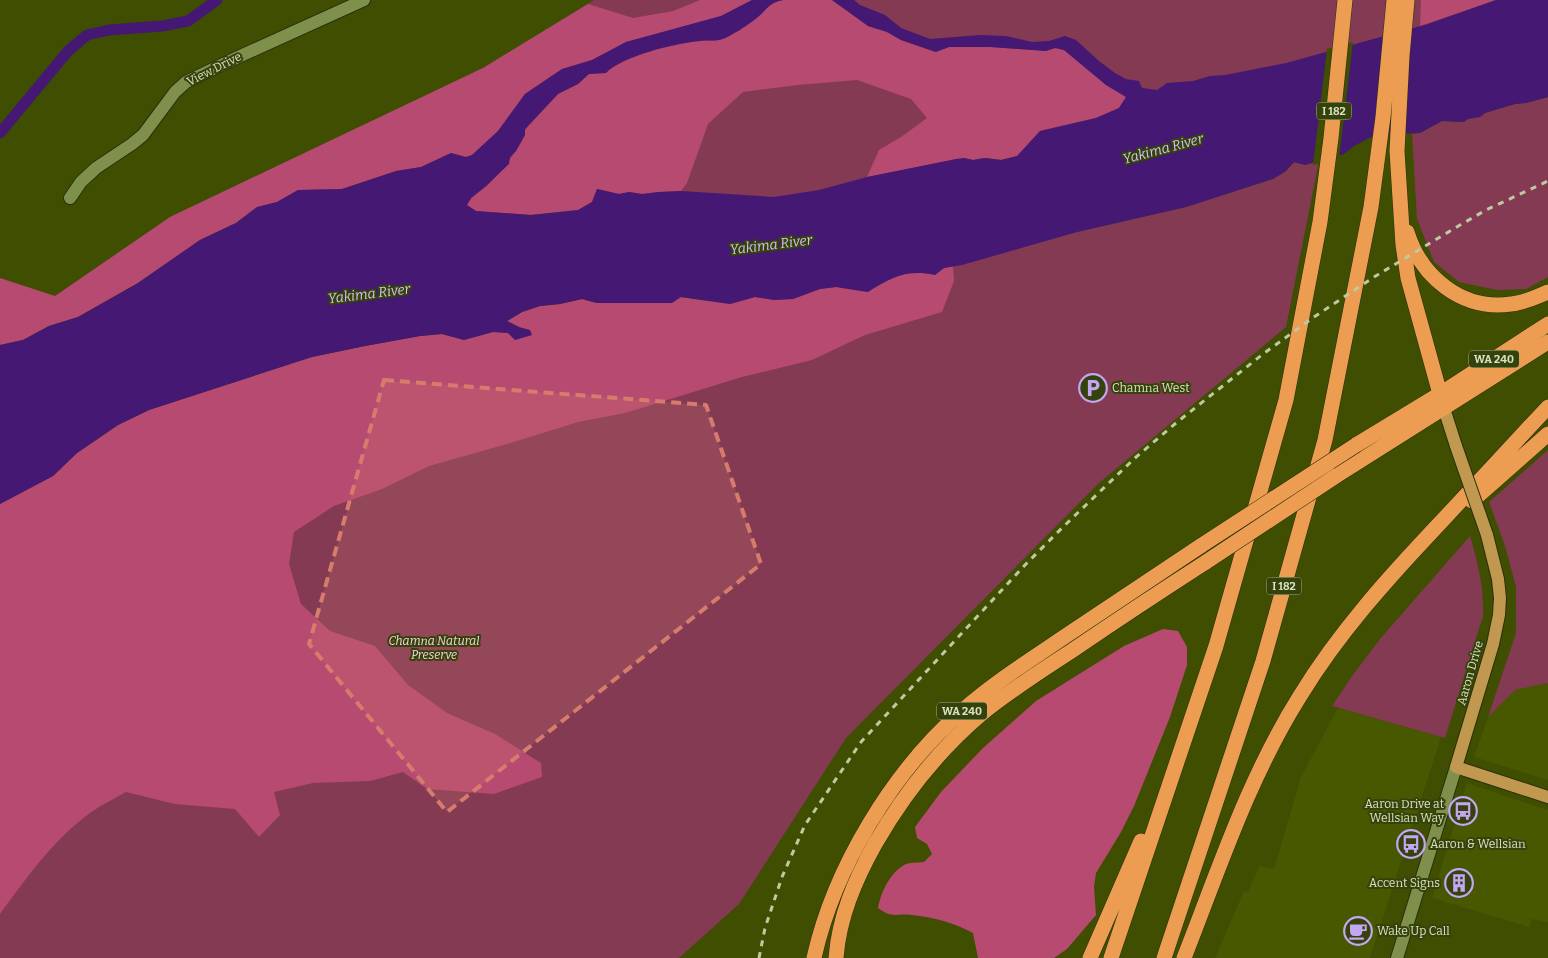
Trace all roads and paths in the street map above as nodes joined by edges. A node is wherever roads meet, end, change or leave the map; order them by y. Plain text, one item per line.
1 (364, 0) edge
2 (1345, 0) edge
3 (1394, 0) edge
4 (1407, 0) edge
5 (70, 198) dead end
6 (1400, 211) junction
7 (1548, 292) edge
8 (1548, 324) edge
9 (1548, 342) edge
10 (1440, 394) junction
11 (1548, 407) edge
12 (1444, 409) junction
13 (1548, 434) edge
14 (1415, 549) junction
15 (1456, 767) junction
16 (1171, 776) junction
17 (1548, 797) edge
18 (814, 958) edge
19 (836, 958) edge
20 (1090, 958) edge
21 (1111, 958) edge
22 (1164, 958) edge
23 (1184, 958) edge
24 (1397, 958) edge

1 - 5 street, View Drive
2 - 16 highway, I 182
3 - 22 highway, I 182
4 - 6 highway
6 - 7 highway
6 - 10 highway
8 - 10 highway, WA 240
9 - 12 highway
10 - 12 main road, Aaron Drive
10 - 18 highway, WA 240, bridge
11 - 14 highway
12 - 15 main road, Aaron Drive, bridge
12 - 19 highway, bridge
13 - 14 highway
14 - 23 highway
15 - 17 main road
15 - 24 street, Aaron Drive
16 - 20 highway
16 - 21 highway, I 182

